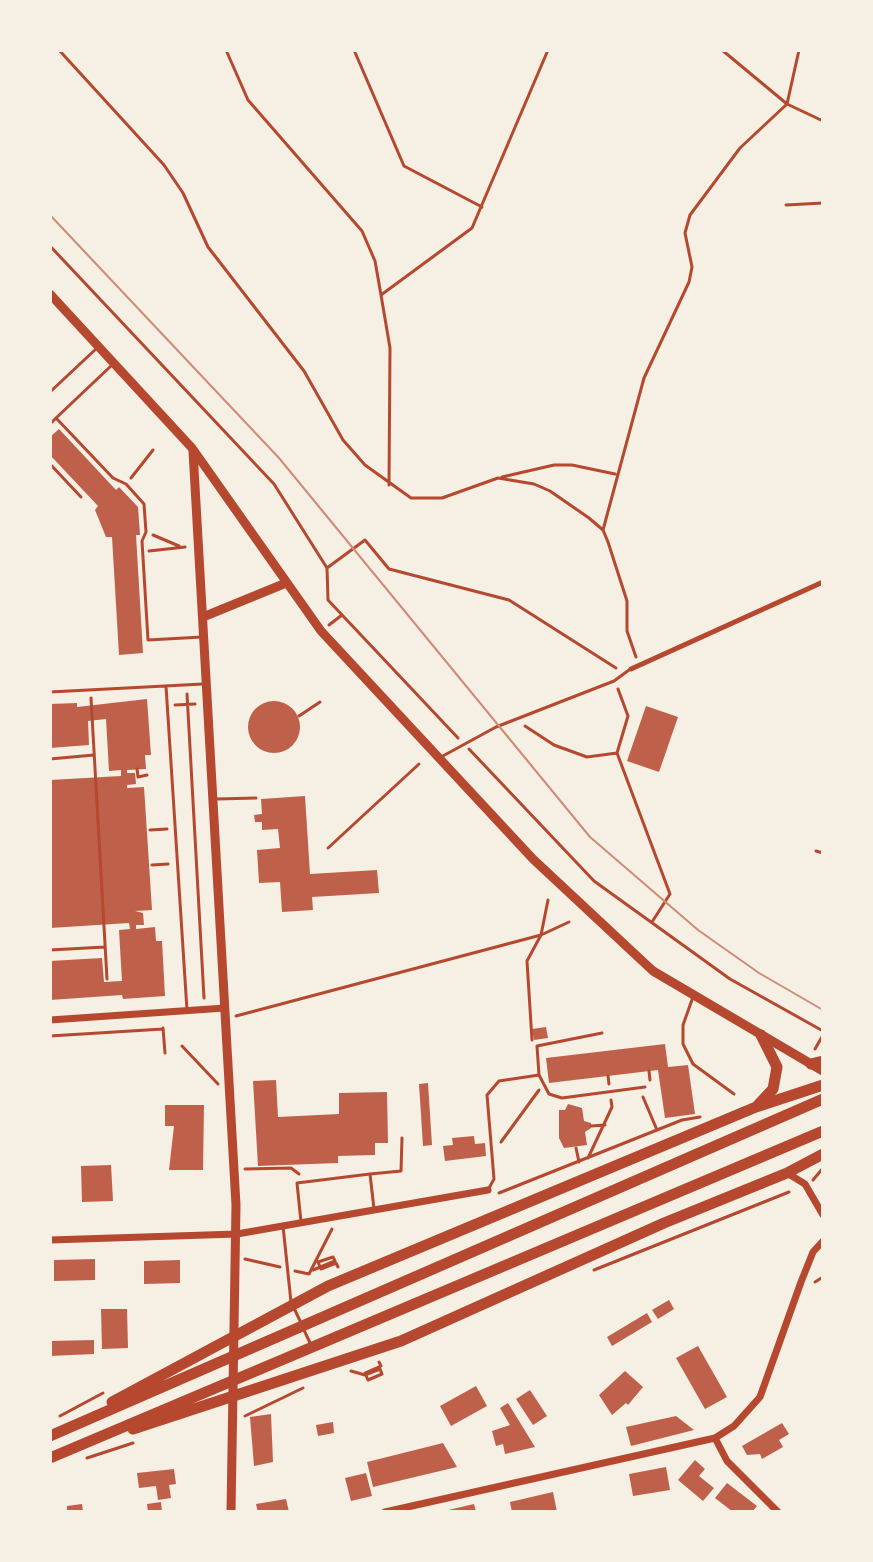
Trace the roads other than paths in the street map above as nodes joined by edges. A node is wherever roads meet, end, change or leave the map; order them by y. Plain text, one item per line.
1 (50, 294) edge
2 (99, 346) junction
3 (115, 362) junction
4 (50, 392) edge
5 (56, 418) junction
6 (50, 424) edge
7 (192, 448) junction
8 (50, 464) edge
9 (81, 497) dead end
10 (823, 582) edge
11 (286, 583) junction
12 (203, 617) junction
13 (204, 637) junction
14 (628, 671) joint
15 (207, 683) junction
16 (166, 686) junction
17 (50, 692) edge
18 (441, 757) junction
19 (256, 798) dead end
20 (213, 800) junction
21 (816, 851) dead end
22 (823, 853) edge
23 (693, 997) junction
24 (225, 1008) junction
25 (187, 1011) junction
26 (50, 1020) edge
27 (602, 1033) dead end
28 (761, 1035) junction
29 (817, 1063) edge
30 (823, 1071) edge
31 (539, 1075) junction
32 (823, 1085) edge
33 (645, 1087) road end
34 (734, 1094) dead end
35 (823, 1099) edge
36 (756, 1107) junction
37 (823, 1131) edge
38 (402, 1138) dead end
39 (823, 1154) edge
40 (787, 1173) junction
41 (370, 1174) junction
42 (488, 1190) joint
43 (374, 1209) junction
44 (823, 1215) edge
45 (301, 1222) junction
46 (283, 1226) junction
47 (237, 1234) junction
48 (50, 1240) edge
49 (823, 1241) edge
50 (314, 1352) dead end
51 (320, 1365) dead end
52 (325, 1377) road end
53 (54, 1434) edge
54 (715, 1438) junction
55 (64, 1452) junction
56 (50, 1458) edge
57 (231, 1512) edge
58 (385, 1512) edge
59 (778, 1512) edge

1 - 2 street
2 - 3 street
2 - 4 lane
3 - 5 lane
3 - 7 street
5 - 6 lane
5 - 13 lane
7 - 11 street
7 - 12 street
8 - 9 lane
10 - 14 street
11 - 12 street
11 - 18 street
12 - 13 street
13 - 15 street
14 - 18 lane
15 - 16 lane
15 - 20 street
16 - 17 lane
16 - 25 lane
18 - 23 street
19 - 20 lane
20 - 24 street
21 - 22 lane
23 - 28 street
23 - 34 lane
24 - 25 street
24 - 47 street
25 - 26 street
27 - 31 lane
28 - 29 street
28 - 36 main road
29 - 30 street
31 - 33 lane
31 - 42 lane
32 - 36 main road
35 - 53 main road
36 - 53 main road
37 - 55 main road
38 - 41 lane
39 - 40 main road
40 - 44 street
40 - 55 main road
41 - 43 lane
41 - 45 lane
42 - 43 street
43 - 45 street
45 - 46 street
46 - 47 street
46 - 50 lane
47 - 48 street
47 - 57 street
49 - 54 street
51 - 52 lane
54 - 58 street
54 - 59 street
55 - 56 main road

